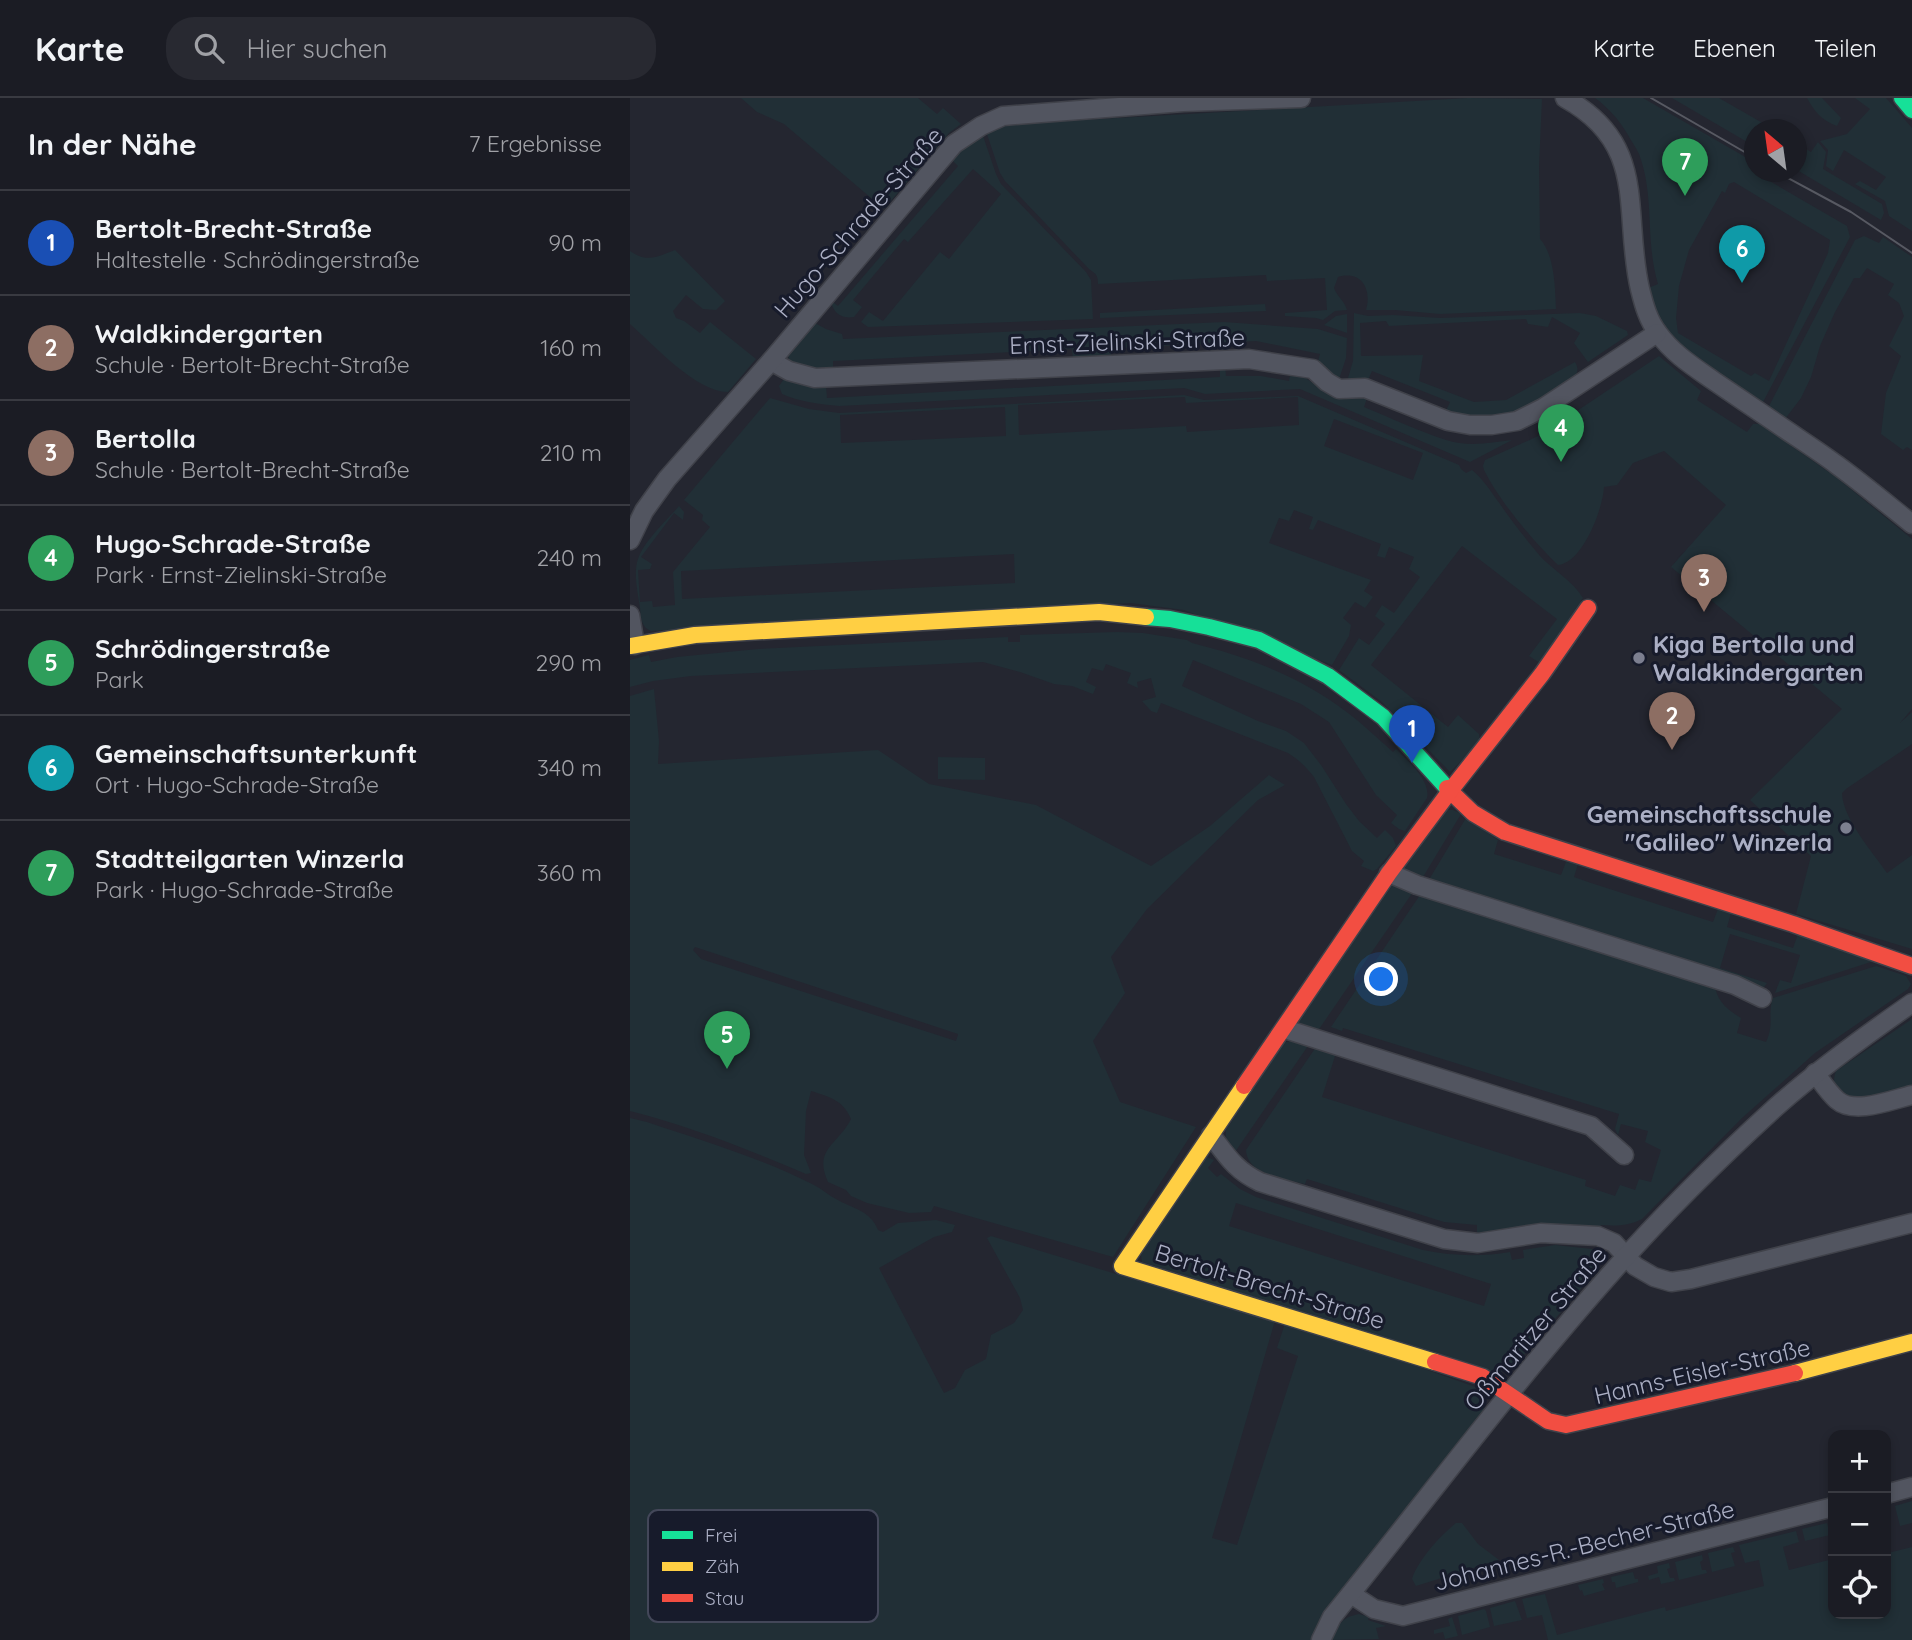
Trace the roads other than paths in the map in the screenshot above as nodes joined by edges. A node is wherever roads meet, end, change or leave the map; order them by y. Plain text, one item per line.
1 (1301, 98) edge
2 (1565, 98) edge
3 (1902, 98) edge
4 (1912, 110) edge
5 (1657, 332) junction
6 (771, 361) junction
7 (1912, 524) edge
8 (630, 540) edge
9 (1588, 608) dead end
10 (630, 615) edge
11 (632, 646) edge
12 (1450, 791) junction
13 (1390, 873) junction
14 (1912, 966) edge
15 (1762, 998) dead end
16 (1912, 1003) edge
17 (1284, 1029) junction
18 (1815, 1073) junction
19 (1912, 1095) edge
20 (1211, 1135) junction
21 (1623, 1155) dead end
22 (1912, 1223) edge
23 (1626, 1256) junction
24 (1912, 1342) edge
25 (1509, 1395) junction
26 (1912, 1487) edge
27 (1890, 1493) edge
28 (1828, 1508) edge
29 (1351, 1594) junction
30 (1321, 1640) edge

1 - 6 street, Hugo-Schrade-Straße
2 - 5 street
3 - 4 street
5 - 6 street, Ernst-Zielinski-Straße
5 - 7 street
6 - 8 street, Hugo-Schrade-Straße
9 - 12 street, Bertolt-Brecht-Straße
10 - 11 street
11 - 12 street
12 - 13 street, Bertolt-Brecht-Straße
12 - 14 street
13 - 15 street
13 - 17 street, Bertolt-Brecht-Straße
16 - 18 street, Oßmaritzer Straße
17 - 20 street, Bertolt-Brecht-Straße
17 - 21 street
18 - 19 street
18 - 23 street, Oßmaritzer Straße
20 - 23 street
20 - 25 street, Bertolt-Brecht-Straße
22 - 23 street
23 - 25 street, Oßmaritzer Straße
24 - 25 street, Hanns-Eisler-Straße
25 - 29 street, Oßmaritzer Straße
26 - 27 street
28 - 29 street, Johannes-R.-Becher-Straße
29 - 30 street, Oßmaritzer Straße

